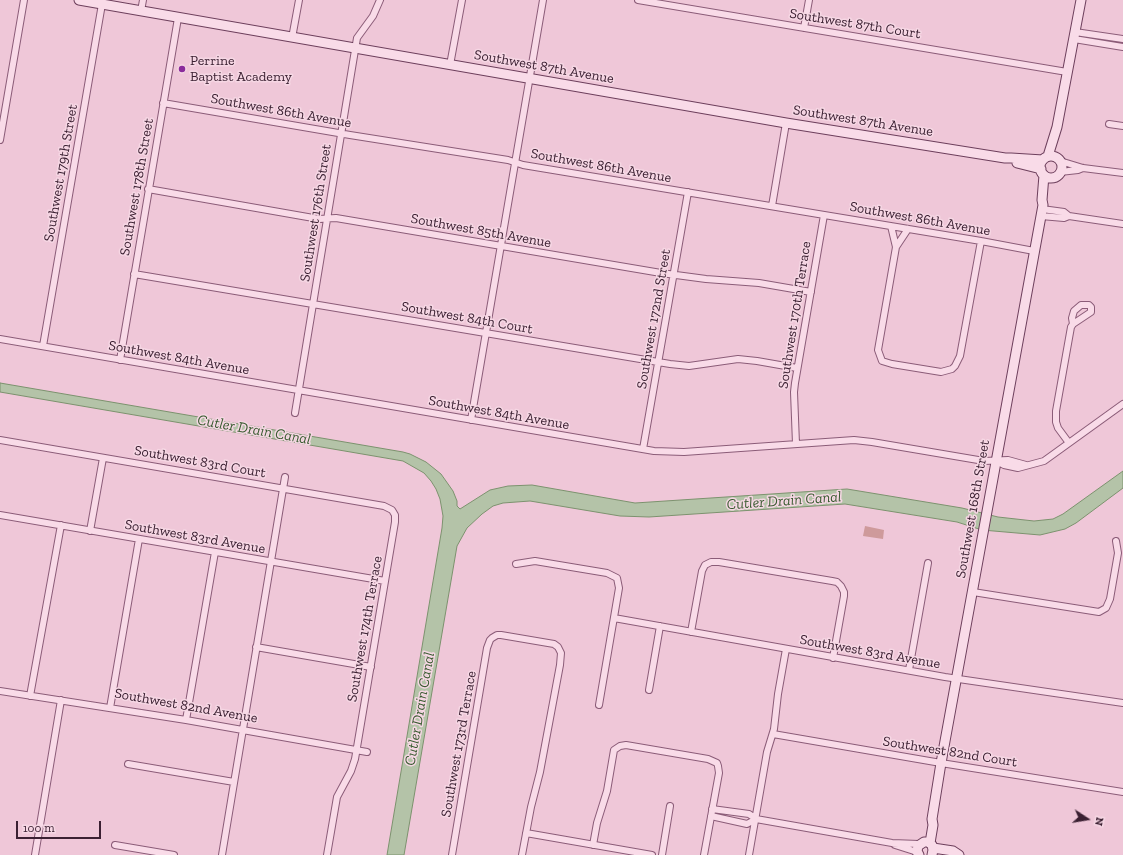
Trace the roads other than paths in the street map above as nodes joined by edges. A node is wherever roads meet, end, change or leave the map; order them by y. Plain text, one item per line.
1 (24, 0) edge
2 (79, 0) edge
3 (143, 0) edge
4 (299, 0) edge
5 (380, 0) edge
6 (462, 0) edge
7 (543, 0) edge
8 (638, 0) edge
9 (809, 0) edge
10 (1081, 0) edge
11 (102, 4) junction
12 (141, 11) junction
13 (178, 18) junction
14 (804, 28) junction
15 (1075, 36) junction
16 (292, 38) junction
17 (1123, 39) edge
18 (1123, 47) edge
19 (355, 48) junction
20 (450, 65) junction
21 (1067, 72) junction
22 (530, 78) junction
23 (163, 103) junction
24 (786, 123) junction
25 (1109, 124) dead end
26 (1123, 126) edge
27 (1057, 127) junction
28 (341, 134) junction
29 (0, 140) edge
30 (1059, 160) junction
31 (515, 162) junction
32 (1044, 165) junction
33 (1083, 168) junction
34 (1123, 173) edge
35 (1057, 175) junction
36 (148, 189) junction
37 (688, 192) junction
38 (772, 206) junction
39 (1042, 210) junction
40 (824, 215) junction
41 (328, 218) junction
42 (1123, 224) edge
43 (891, 226) junction
44 (908, 229) junction
45 (981, 241) junction
46 (501, 246) junction
47 (896, 247) junction
48 (1034, 251) junction
49 (134, 274) junction
50 (674, 274) junction
51 (811, 292) junction
52 (313, 304) junction
53 (1073, 324) dead end
54 (486, 333) junction
55 (0, 339) edge
56 (43, 346) junction
57 (120, 360) junction
58 (658, 362) junction
59 (797, 368) junction
60 (299, 391) junction
61 (1123, 404) edge
62 (295, 413) dead end
63 (471, 420) junction
64 (0, 440) edge
65 (1069, 443) junction
66 (796, 444) junction
67 (643, 449) junction
68 (102, 458) junction
69 (996, 461) junction
70 (285, 477) dead end
71 (283, 489) junction
72 (393, 512) joint
73 (0, 515) edge
74 (61, 525) junction
75 (90, 531) junction
76 (139, 539) junction
77 (1116, 541) dead end
78 (215, 552) junction
79 (270, 562) junction
80 (928, 563) dead end
81 (516, 564) dead end
82 (385, 581) junction
83 (973, 592) junction
84 (614, 618) junction
85 (660, 626) junction
86 (691, 632) junction
87 (256, 647) junction
88 (786, 649) junction
89 (833, 658) junction
90 (371, 667) junction
91 (909, 670) junction
92 (957, 678) junction
93 (649, 690) dead end
94 (0, 691) edge
95 (30, 696) junction
96 (61, 700) junction
97 (1123, 703) edge
98 (599, 705) dead end
99 (110, 708) junction
100 (186, 720) junction
101 (242, 730) junction
102 (773, 734) junction
103 (356, 750) junction
104 (368, 752) dead end
105 (941, 763) junction
106 (128, 764) dead end
107 (234, 782) junction
108 (1123, 792) edge
109 (670, 806) dead end
110 (712, 809) junction
111 (711, 816) junction
112 (756, 819) junction
113 (526, 833) junction
114 (892, 843) junction
115 (115, 845) dead end
116 (593, 845) junction
117 (929, 847) edge
118 (919, 854) edge
119 (35, 855) edge
120 (174, 855) edge
121 (222, 855) edge
122 (327, 855) edge
123 (452, 855) edge
124 (522, 855) edge
125 (652, 855) edge
126 (662, 855) edge
127 (704, 855) edge
128 (749, 855) edge
129 (948, 855) edge
130 (959, 855) edge

1 - 29 street
2 - 11 street, Southwest 87th Avenue
3 - 12 street
4 - 16 street
5 - 19 street, Southwest 176th Street
6 - 20 street
7 - 22 street
8 - 14 street, Southwest 87th Court
9 - 14 street
10 - 15 street, Southwest 168th Street
11 - 12 street, Southwest 87th Avenue
11 - 56 street, Southwest 179th Street
12 - 13 street, Southwest 87th Avenue
13 - 16 street, Southwest 87th Avenue
13 - 23 street, Southwest 178th Street
14 - 21 street, Southwest 87th Court
15 - 17 street
15 - 18 street
15 - 21 street, Southwest 168th Street
16 - 19 street, Southwest 87th Avenue
19 - 20 street, Southwest 87th Avenue
19 - 28 street, Southwest 176th Street
20 - 22 street, Southwest 87th Avenue
21 - 27 street, Southwest 168th Street
22 - 24 street, Southwest 87th Avenue
22 - 31 street
23 - 28 street, Southwest 86th Avenue
23 - 36 street, Southwest 178th Street
24 - 32 street, Southwest 87th Avenue
24 - 38 street
25 - 26 street
27 - 30 street, Southwest 168th Street
27 - 32 street, Southwest 168th Street
28 - 31 street, Southwest 86th Avenue
28 - 41 street, Southwest 176th Street
30 - 32 street
30 - 33 street
30 - 35 street, Southwest 168th Street
31 - 37 street, Southwest 86th Avenue
31 - 46 street
32 - 35 street
32 - 39 street, Southwest 168th Street
33 - 34 street
33 - 35 street
35 - 39 street, Southwest 168th Street
36 - 41 street, Southwest 85th Avenue
36 - 49 street, Southwest 178th Street
37 - 38 street, Southwest 86th Avenue
37 - 50 street, Southwest 172nd Street
38 - 40 street, Southwest 86th Avenue
39 - 42 street
39 - 48 street, Southwest 168th Street
40 - 43 street, Southwest 86th Avenue
40 - 51 street, Southwest 170th Terrace
41 - 46 street, Southwest 85th Avenue
41 - 52 street, Southwest 176th Street
43 - 44 street, Southwest 86th Avenue
43 - 47 street
44 - 45 street, Southwest 86th Avenue
44 - 47 street
45 - 47 street
45 - 48 street, Southwest 86th Avenue
46 - 50 street, Southwest 85th Avenue
46 - 54 street
48 - 69 street, Southwest 168th Street
49 - 52 street, Southwest 84th Court
49 - 57 street, Southwest 178th Street
50 - 51 street, Southwest 85th Avenue
50 - 58 street, Southwest 172nd Street
51 - 59 street, Southwest 170th Terrace
52 - 54 street, Southwest 84th Court
52 - 60 street, Southwest 176th Street
53 - 65 street
54 - 58 street, Southwest 84th Court
54 - 63 street
55 - 56 street, Southwest 84th Avenue
56 - 57 street, Southwest 84th Avenue
57 - 60 street, Southwest 84th Avenue
58 - 59 street, Southwest 84th Court
58 - 67 street, Southwest 172nd Street
59 - 66 street, Southwest 170th Terrace
60 - 62 street, Southwest 176th Street
60 - 63 street, Southwest 84th Avenue
61 - 65 street
63 - 67 street, Southwest 84th Avenue
64 - 68 street, Southwest 83rd Court
65 - 69 street
66 - 67 street, Southwest 84th Avenue
66 - 69 street, Southwest 84th Avenue
68 - 71 street, Southwest 83rd Court
68 - 75 street
69 - 83 street, Southwest 168th Street
70 - 71 street
71 - 72 street, Southwest 83rd Court
71 - 79 street
72 - 82 street, Southwest 174th Terrace
73 - 74 street, Southwest 83rd Avenue
74 - 75 street, Southwest 83rd Avenue
74 - 95 street
75 - 76 street, Southwest 83rd Avenue
76 - 78 street, Southwest 83rd Avenue
76 - 99 street
77 - 83 street
78 - 79 street, Southwest 83rd Avenue
78 - 100 street
79 - 82 street, Southwest 83rd Avenue
79 - 87 street
80 - 91 street
81 - 84 street
82 - 90 street, Southwest 174th Terrace
83 - 92 street, Southwest 168th Street
84 - 85 street, Southwest 83rd Avenue
84 - 98 street
85 - 86 street, Southwest 83rd Avenue
85 - 93 street
86 - 88 street, Southwest 83rd Avenue
86 - 89 street
87 - 90 street
87 - 101 street
88 - 89 street, Southwest 83rd Avenue
88 - 102 street
89 - 91 street, Southwest 83rd Avenue
90 - 103 street, Southwest 174th Terrace
91 - 92 street, Southwest 83rd Avenue
92 - 97 street, Southwest 83rd Avenue
92 - 105 street, Southwest 168th Street
94 - 95 street, Southwest 82nd Avenue
95 - 96 street, Southwest 82nd Avenue
96 - 99 street, Southwest 82nd Avenue
96 - 119 street
99 - 100 street, Southwest 82nd Avenue
100 - 101 street, Southwest 82nd Avenue
101 - 103 street, Southwest 82nd Avenue
101 - 107 street
102 - 105 street, Southwest 82nd Court
102 - 112 street
103 - 104 street, Southwest 82nd Avenue
103 - 122 street, Southwest 174th Terrace
105 - 108 street, Southwest 82nd Court
105 - 117 street, Southwest 168th Street
106 - 107 street
107 - 121 street
109 - 126 street
110 - 111 street
110 - 112 street
110 - 116 street
111 - 112 street
111 - 127 street
112 - 114 street
112 - 128 street
113 - 116 street
113 - 123 street, Southwest 173rd Terrace
113 - 124 street
114 - 117 street
114 - 118 street
115 - 120 street
116 - 125 street
117 - 118 street, Southwest 168th Street
117 - 129 street
117 - 130 street

